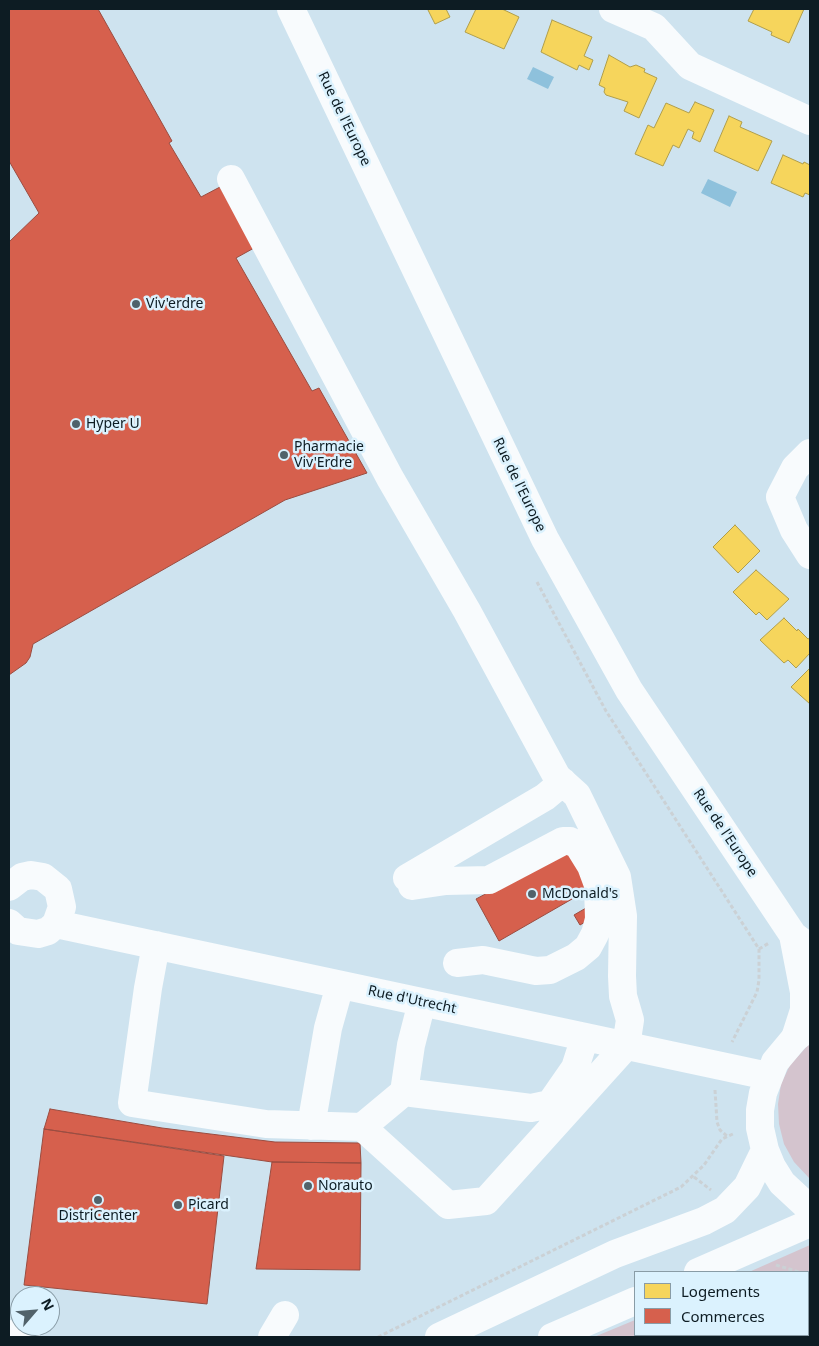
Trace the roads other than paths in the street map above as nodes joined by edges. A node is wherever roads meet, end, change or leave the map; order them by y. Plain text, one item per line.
1 (291, 9) edge
2 (613, 9) edge
3 (810, 121) edge
4 (231, 180) dead end
5 (810, 453) edge
6 (810, 555) edge
7 (563, 782) junction
8 (9, 887) edge
9 (9, 923) edge
10 (56, 924) junction
11 (802, 941) edge
12 (156, 945) junction
13 (457, 964) dead end
14 (340, 985) junction
15 (422, 1002) junction
16 (802, 1033) edge
17 (585, 1037) junction
18 (626, 1046) junction
19 (768, 1076) junction
20 (404, 1092) junction
21 (311, 1126) junction
22 (362, 1127) junction
23 (765, 1150) junction
24 (810, 1209) edge
25 (810, 1223) edge
26 (700, 1271) edge
27 (634, 1301) edge
28 (9, 1334) edge
29 (26, 1337) edge
30 (439, 1337) edge
31 (552, 1337) edge

1 - 11 street, Rue de l'Europe
2 - 3 street
4 - 7 street
5 - 6 street
7 - 13 street
7 - 18 street
8 - 10 street
9 - 10 street
10 - 12 street, Rue d'Utrecht
11 - 16 street, Rue de l'Europe
12 - 14 street, Rue d'Utrecht
12 - 21 street
14 - 15 street, Rue d'Utrecht
14 - 21 street
15 - 17 street, Rue d'Utrecht
15 - 20 street
16 - 19 street
17 - 18 street, Rue d'Utrecht
17 - 20 street
18 - 19 street, Rue d'Utrecht
18 - 22 street
19 - 23 street
20 - 22 street
21 - 22 street
23 - 24 street
23 - 30 street
25 - 26 street
27 - 31 street
28 - 29 street

